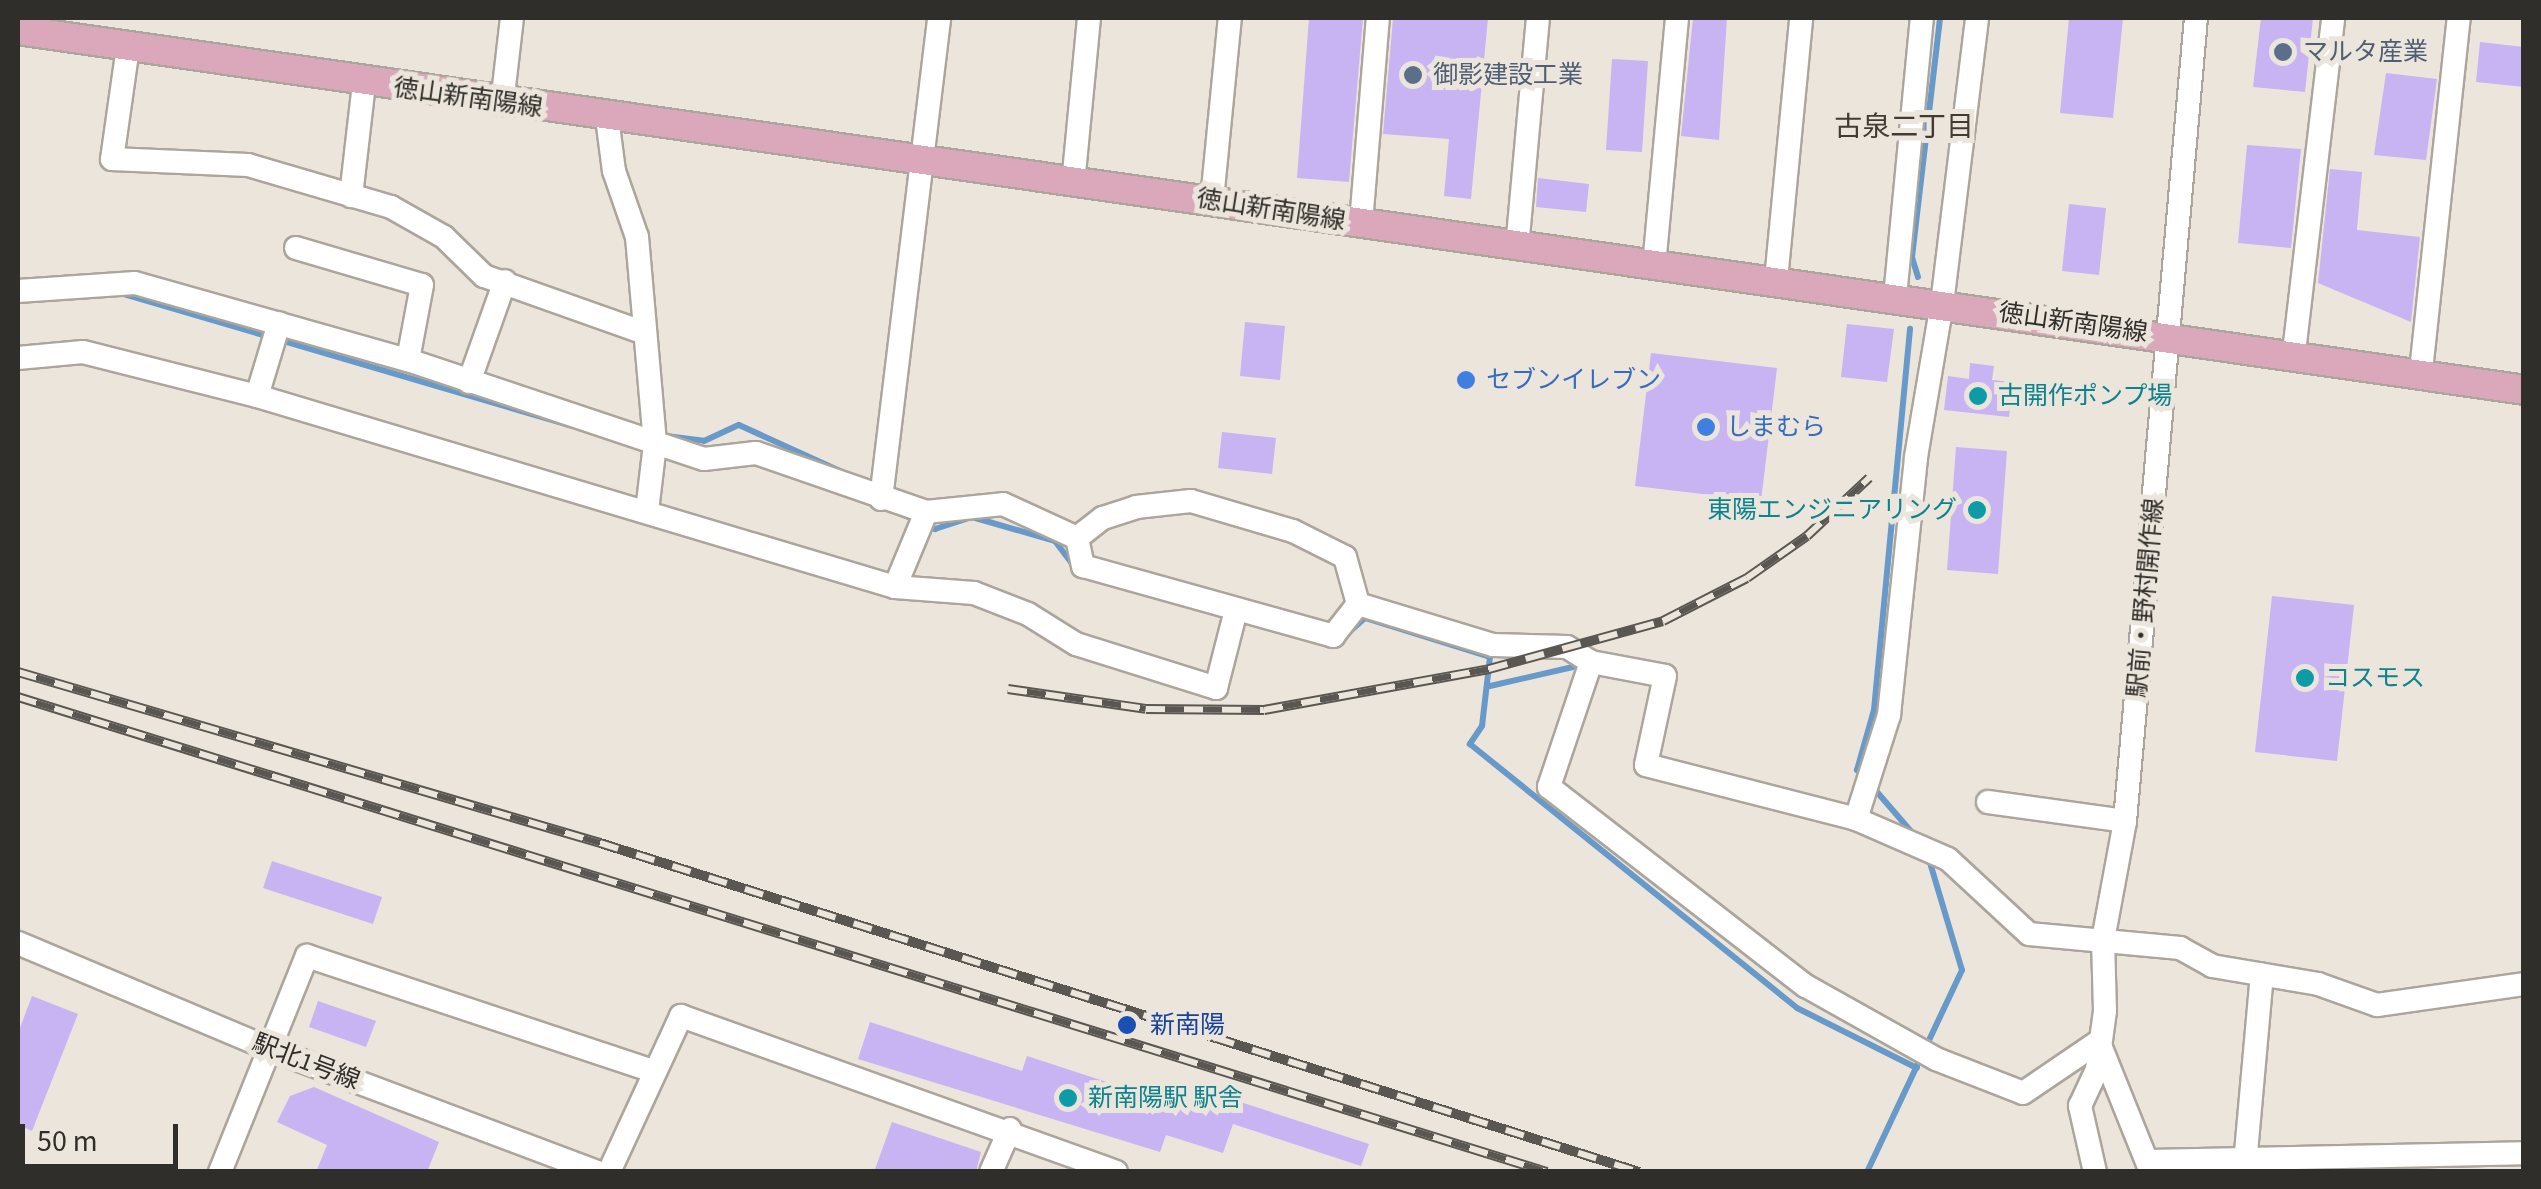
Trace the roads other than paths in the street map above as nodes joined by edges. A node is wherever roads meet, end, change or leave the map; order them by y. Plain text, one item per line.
1 (512, 18) edge
2 (939, 18) edge
3 (1089, 18) edge
4 (1230, 18) edge
5 (1378, 18) edge
6 (1538, 18) edge
7 (1677, 18) edge
8 (1801, 18) edge
9 (1922, 18) edge
10 (1978, 18) edge
11 (2196, 18) edge
12 (2333, 18) edge
13 (2459, 18) edge
14 (18, 30) edge
15 (128, 47) junction
16 (364, 82) junction
17 (502, 104) junction
18 (607, 118) junction
19 (921, 161) junction
20 (1072, 184) junction
21 (351, 196) junction
22 (1212, 200) junction
23 (1360, 223) junction
24 (296, 248) dead end
25 (1517, 248) junction
26 (1654, 266) junction
27 (1776, 280) junction
28 (506, 281) junction
29 (18, 290) edge
30 (1896, 297) junction
31 (1942, 304) junction
32 (279, 323) junction
33 (645, 333) junction
34 (2168, 336) junction
35 (2294, 352) junction
36 (18, 358) edge
37 (408, 360) junction
38 (2420, 371) junction
39 (469, 382) junction
40 (2524, 390) edge
41 (256, 396) junction
42 (655, 444) junction
43 (881, 499) junction
44 (646, 511) junction
45 (926, 512) junction
46 (1077, 538) junction
47 (895, 587) junction
48 (1358, 604) junction
49 (1236, 610) junction
50 (1591, 662) junction
51 (1988, 802) dead end
52 (1856, 819) junction
53 (2125, 821) junction
54 (2103, 940) junction
55 (18, 943) edge
56 (2262, 976) junction
57 (2524, 984) edge
58 (2098, 1042) junction
59 (270, 1049) junction
60 (653, 1071) junction
61 (1010, 1129) junction
62 (2524, 1154) edge
63 (2245, 1164) junction
64 (2150, 1166) edge
65 (220, 1172) edge
66 (598, 1172) edge
67 (610, 1172) edge
68 (991, 1172) edge
69 (1116, 1172) edge
70 (2094, 1172) edge

1 - 17 street
2 - 19 street
3 - 20 street
4 - 22 street
5 - 23 street
6 - 25 street
7 - 26 street
8 - 27 street
9 - 30 street
10 - 31 street
11 - 34 street, 駅前・野村開作線
12 - 35 street
13 - 38 street
14 - 15 main road, 徳山新南陽線
15 - 16 main road, 徳山新南陽線
15 - 21 street
16 - 17 main road, 徳山新南陽線
16 - 21 street
17 - 18 main road, 徳山新南陽線
18 - 19 main road, 徳山新南陽線
18 - 33 street
19 - 20 main road, 徳山新南陽線
19 - 43 street
20 - 22 main road, 徳山新南陽線
21 - 28 street
22 - 23 main road, 徳山新南陽線
23 - 25 main road, 徳山新南陽線
24 - 37 street
25 - 26 main road, 徳山新南陽線
26 - 27 main road, 徳山新南陽線
27 - 30 main road, 徳山新南陽線
28 - 33 street
28 - 39 street
29 - 32 street
30 - 31 main road, 徳山新南陽線
31 - 34 main road, 徳山新南陽線
31 - 52 street
32 - 37 street
32 - 41 street
33 - 42 street
34 - 35 main road, 徳山新南陽線
34 - 53 street, 駅前・野村開作線
35 - 38 main road, 徳山新南陽線
36 - 41 street
37 - 39 street
38 - 40 main road, 徳山新南陽線
39 - 42 street
41 - 44 street
42 - 43 street
42 - 44 street
43 - 45 street
44 - 47 street
45 - 46 street
45 - 47 street
46 - 48 street
46 - 49 street
47 - 49 street
48 - 49 street
48 - 50 street
50 - 52 street
50 - 58 street
51 - 53 street
52 - 54 street
53 - 54 street, 駅前・野村開作線
54 - 56 street
54 - 58 street, 駅前・野村開作線
55 - 59 street, 駅北1号線
56 - 57 street
56 - 63 street
58 - 64 street
58 - 70 street, 駅前・野村開作線
59 - 60 street
59 - 65 street
59 - 66 street, 駅北1号線
60 - 61 street
60 - 67 street
61 - 68 street
61 - 69 street
62 - 63 street
63 - 64 street

